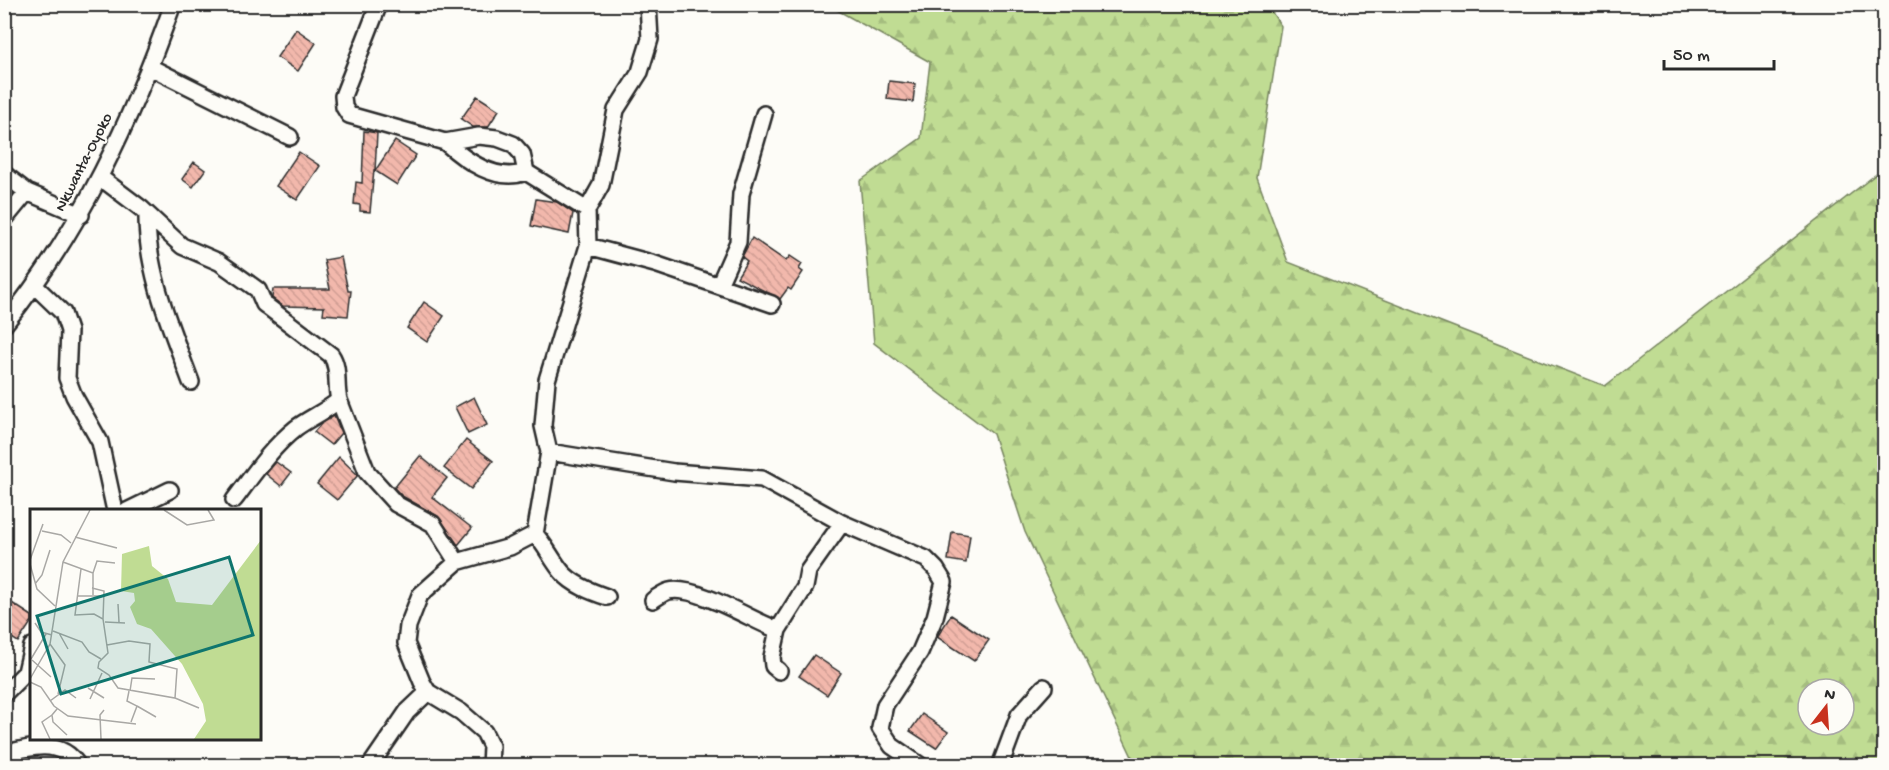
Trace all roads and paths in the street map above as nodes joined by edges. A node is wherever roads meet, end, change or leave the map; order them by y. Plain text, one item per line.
1 (173, 4) edge
2 (380, 4) edge
3 (646, 5) edge
4 (150, 67) junction
5 (764, 114) dead end
6 (290, 137) dead end
7 (446, 142) junction
8 (526, 172) junction
9 (4, 174) edge
10 (101, 178) junction
11 (27, 192) junction
12 (587, 210) junction
13 (147, 214) junction
14 (81, 215) junction
15 (4, 220) edge
16 (588, 246) junction
17 (719, 285) junction
18 (36, 286) junction
19 (772, 304) dead end
20 (4, 325) edge
21 (191, 382) dead end
22 (339, 400) junction
23 (549, 452) junction
24 (170, 490) dead end
25 (234, 500) dead end
26 (115, 509) edge
27 (129, 509) edge
28 (842, 523) junction
29 (535, 534) junction
30 (457, 562) junction
31 (608, 597) dead end
32 (653, 600) dead end
33 (778, 630) junction
34 (30, 655) edge
35 (779, 671) dead end
36 (1044, 687) dead end
37 (428, 692) junction
38 (4, 694) edge
39 (4, 754) edge
40 (78, 765) edge
41 (370, 765) edge
42 (490, 765) edge
43 (921, 765) edge
44 (1000, 765) edge

1 - 4 street, Nkwanta-Oyoko
2 - 7 street
3 - 12 street
4 - 6 street
4 - 10 street, Nkwanta-Oyoko
5 - 17 street
7 - 8 street
7 - 8 street
8 - 12 street
9 - 11 street
10 - 13 street
10 - 14 street, Nkwanta-Oyoko
11 - 14 street
11 - 15 street
12 - 16 street
13 - 21 street
13 - 22 street
14 - 18 street, Nkwanta-Oyoko
16 - 17 street
16 - 23 street
17 - 19 street
18 - 20 street, Nkwanta-Oyoko
18 - 26 street
22 - 25 street
22 - 30 street
23 - 28 street
23 - 29 street
24 - 27 street
28 - 33 street
28 - 43 street
29 - 30 street
29 - 31 street
30 - 37 street
32 - 33 street
33 - 35 street
34 - 38 street
36 - 44 street
37 - 41 street
37 - 42 street
39 - 40 street

